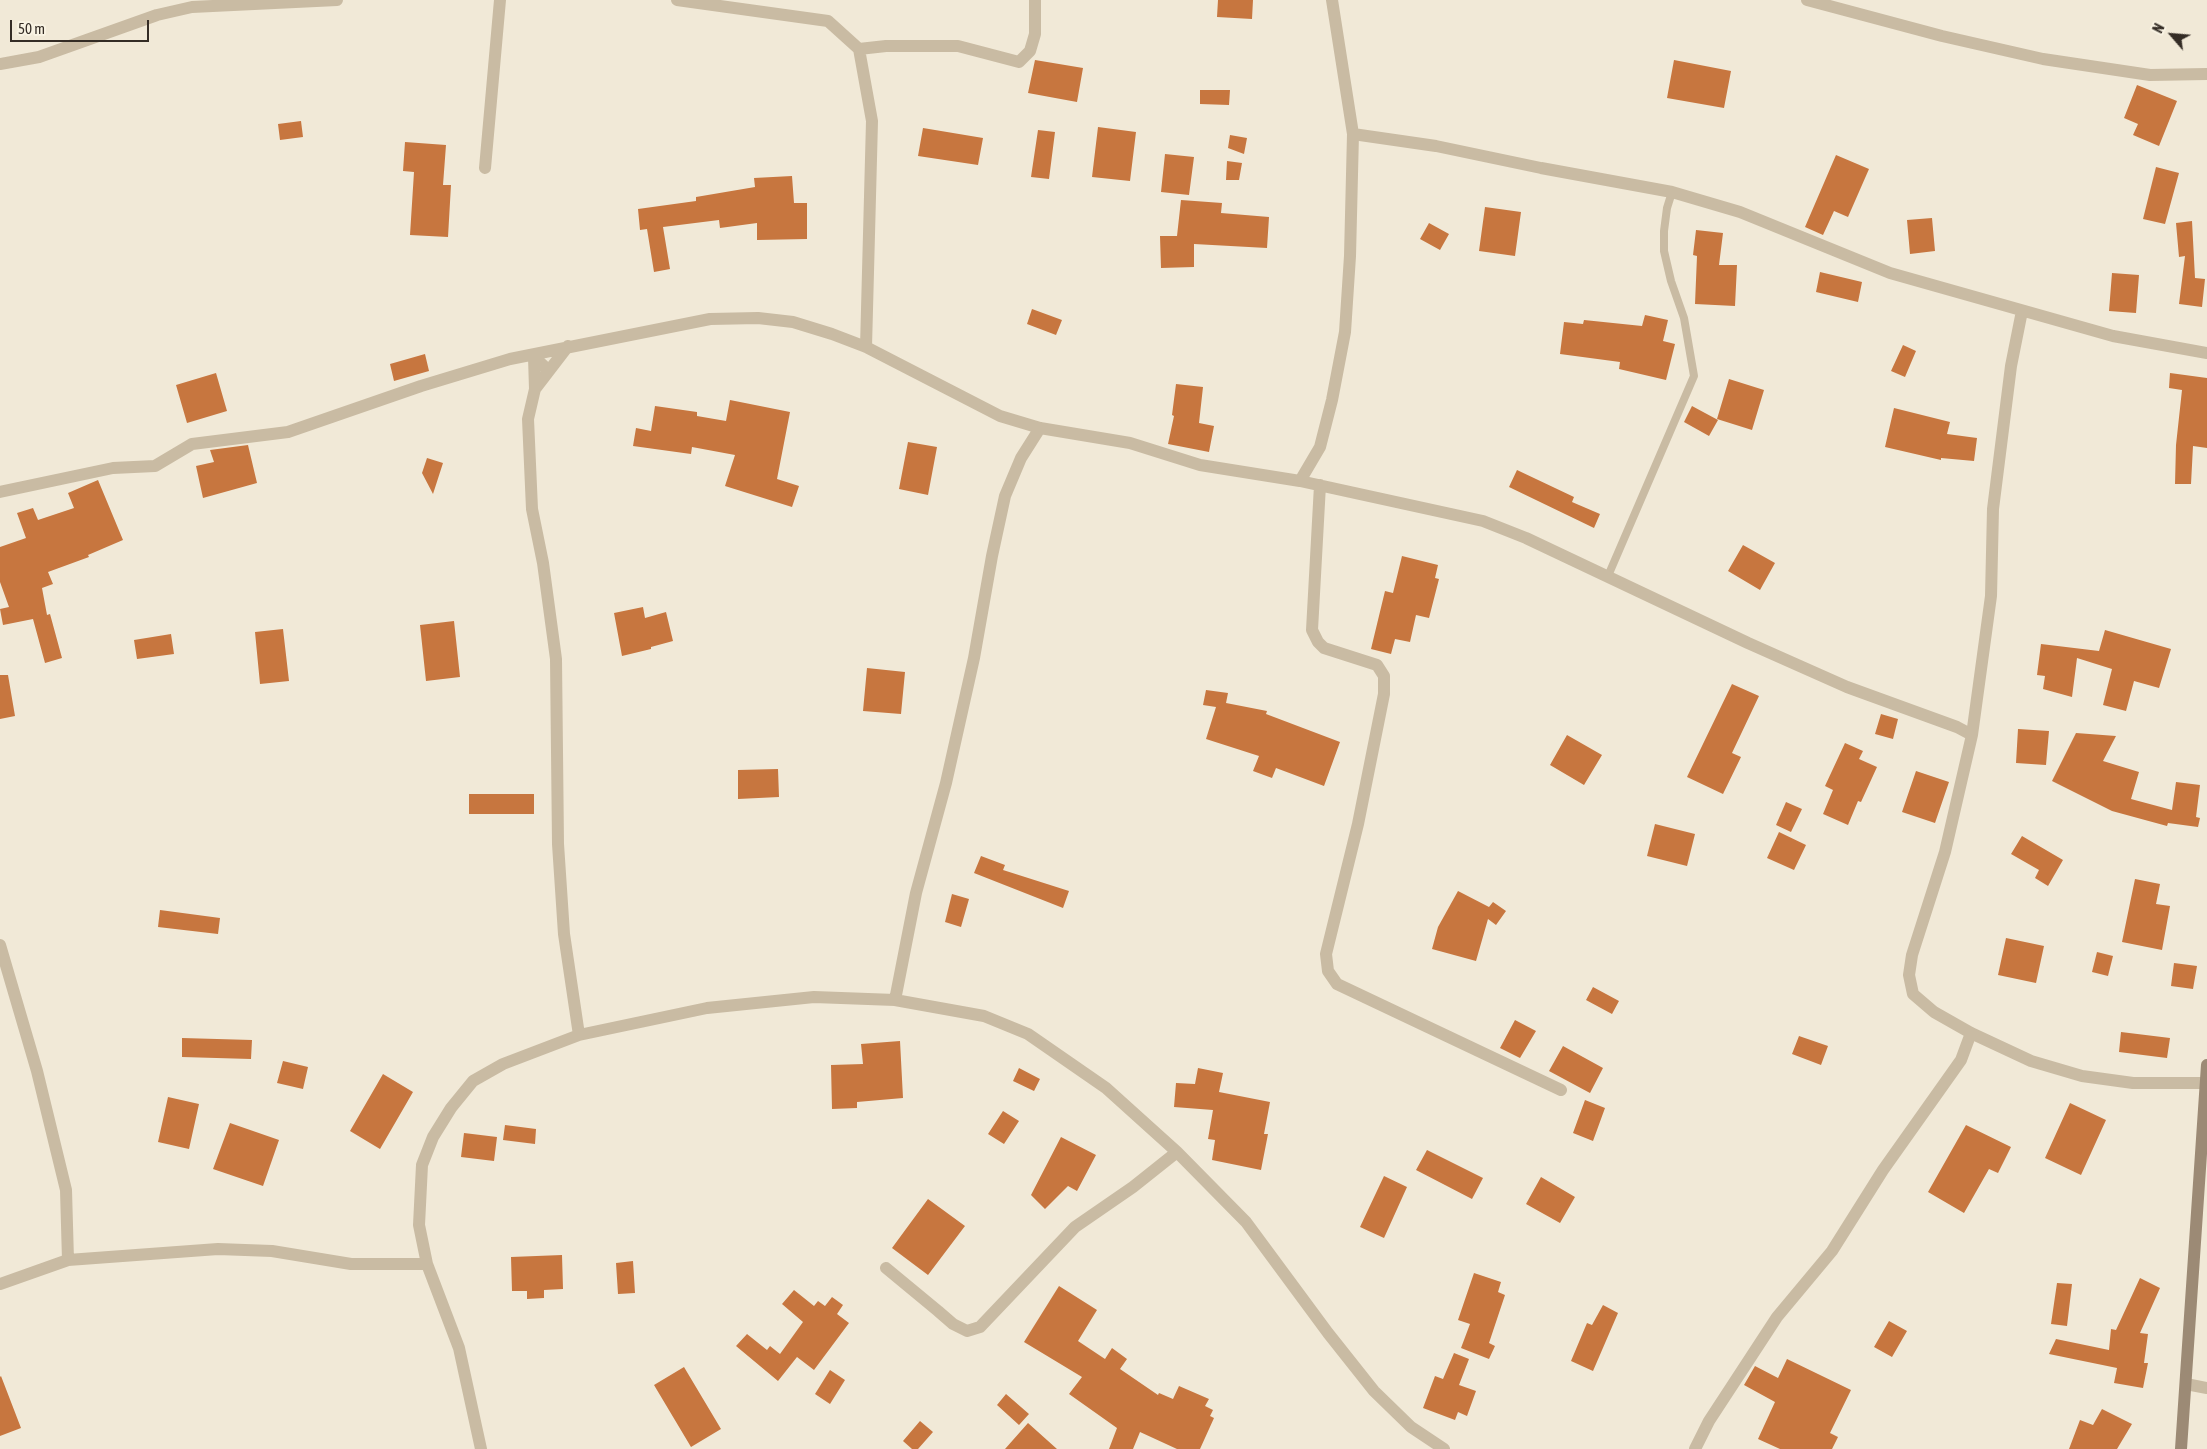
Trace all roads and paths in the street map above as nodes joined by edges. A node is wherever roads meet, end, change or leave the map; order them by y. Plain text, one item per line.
1 (337, 0) edge
2 (500, 0) edge
3 (677, 0) edge
4 (1035, 0) edge
5 (1332, 0) edge
6 (1807, 0) edge
7 (858, 49) junction
8 (0, 64) edge
9 (2207, 74) edge
10 (1352, 134) junction
11 (485, 168) dead end
12 (1672, 192) junction
13 (2022, 310) junction
14 (568, 346) junction
15 (866, 347) junction
16 (2207, 352) edge
17 (548, 370) junction
18 (535, 390) junction
19 (1040, 428) junction
20 (1300, 481) junction
21 (1320, 485) junction
22 (0, 492) edge
23 (1608, 576) junction
24 (1972, 735) junction
25 (0, 945) edge
26 (895, 1000) junction
27 (1971, 1033) junction
28 (579, 1035) junction
29 (2207, 1065) edge
30 (2204, 1083) junction
31 (1561, 1090) dead end
32 (1177, 1152) junction
33 (68, 1260) junction
34 (427, 1264) junction
35 (886, 1268) dead end
36 (0, 1284) edge
37 (2186, 1384) junction
38 (2207, 1388) edge
39 (481, 1449) edge
40 (1444, 1449) edge
41 (1695, 1449) edge
42 (2181, 1449) edge

1 - 8 street
2 - 11 street
3 - 7 street
4 - 7 street
5 - 10 street
6 - 9 street
7 - 15 street
10 - 12 street
10 - 20 street
12 - 13 street
12 - 23 lane
13 - 16 street
13 - 24 street
14 - 15 street
14 - 17 street
14 - 22 street
15 - 19 street
17 - 18 street
17 - 18 street
18 - 28 street
19 - 20 street
19 - 26 street
20 - 21 street
21 - 23 street
21 - 31 street
23 - 24 street
24 - 27 street
25 - 33 street
26 - 28 street
26 - 32 street
27 - 30 street
27 - 41 street
28 - 34 street
29 - 30 main road
30 - 37 main road
32 - 35 street
32 - 40 street
33 - 34 street
33 - 36 street
34 - 39 street
37 - 38 street
37 - 42 main road

